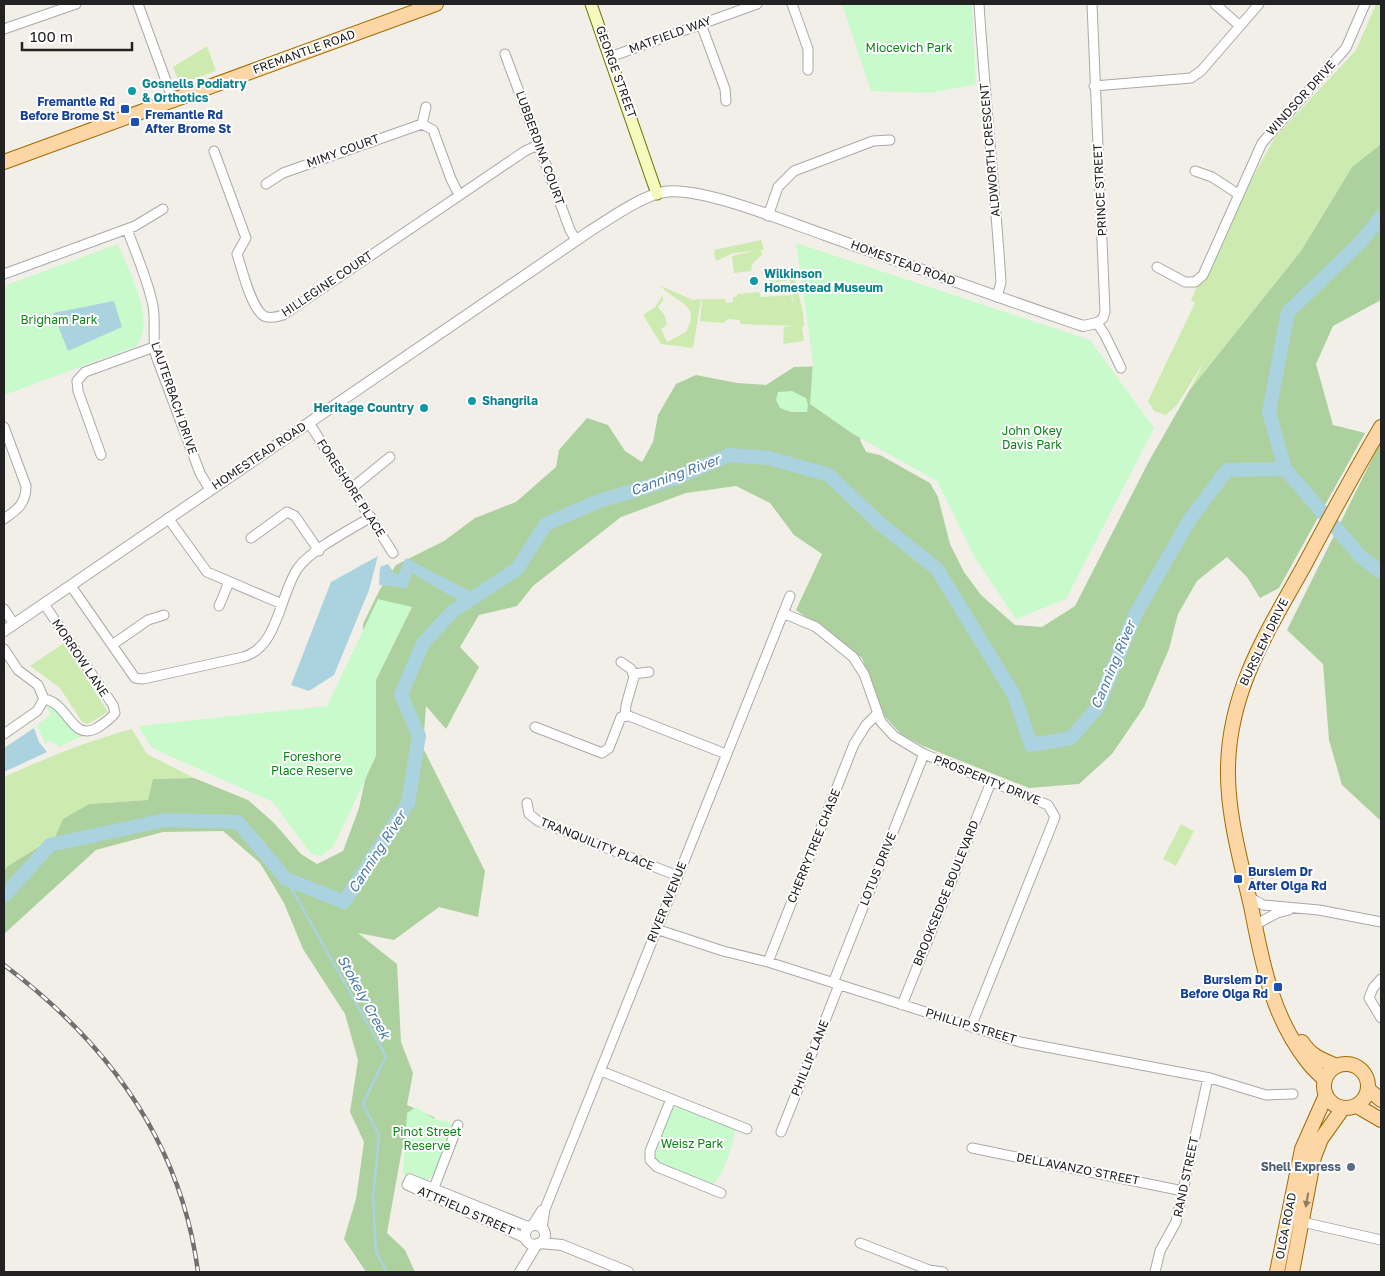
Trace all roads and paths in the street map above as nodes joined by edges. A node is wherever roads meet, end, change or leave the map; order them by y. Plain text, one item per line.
1 (76, 4) edge
2 (138, 4) edge
3 (436, 4) edge
4 (591, 4) edge
5 (757, 4) edge
6 (792, 4) edge
7 (980, 4) edge
8 (1092, 4) edge
9 (1215, 4) edge
10 (1259, 4) edge
11 (1365, 4) edge
12 (701, 24) junction
13 (1240, 26) junction
14 (4, 29) edge
15 (505, 54) dead end
16 (610, 57) junction
17 (808, 70) dead end
18 (1094, 86) junction
19 (173, 100) junction
20 (726, 101) dead end
21 (426, 107) dead end
22 (422, 124) junction
23 (890, 140) dead end
24 (538, 145) junction
25 (214, 151) dead end
26 (4, 162) edge
27 (1195, 171) dead end
28 (266, 184) dead end
29 (659, 190) junction
30 (1238, 194) junction
31 (459, 195) junction
32 (163, 209) dead end
33 (768, 216) junction
34 (127, 229) junction
35 (576, 240) junction
36 (1158, 267) dead end
37 (4, 274) edge
38 (997, 297) junction
39 (1097, 323) junction
40 (154, 347) junction
41 (1120, 368) dead end
42 (309, 422) junction
43 (1381, 427) edge
44 (5, 433) edge
45 (101, 454) dead end
46 (390, 456) dead end
47 (352, 488) junction
48 (210, 490) junction
49 (371, 517) junction
50 (168, 518) junction
51 (4, 519) edge
52 (250, 538) dead end
53 (319, 551) junction
54 (393, 553) dead end
55 (229, 582) junction
56 (71, 586) junction
57 (790, 596) dead end
58 (44, 604) junction
59 (282, 604) junction
60 (219, 606) dead end
61 (4, 609) edge
62 (783, 613) junction
63 (164, 615) dead end
64 (14, 624) junction
65 (4, 631) edge
66 (112, 645) junction
67 (4, 649) edge
68 (621, 662) dead end
69 (649, 672) dead end
70 (633, 674) junction
71 (44, 699) junction
72 (625, 716) junction
73 (879, 718) junction
74 (535, 727) dead end
75 (4, 734) edge
76 (726, 754) junction
77 (924, 754) junction
78 (991, 782) junction
79 (528, 803) dead end
80 (678, 876) junction
81 (1249, 897) junction
82 (1299, 908) junction
83 (1381, 922) edge
84 (1255, 925) junction
85 (656, 930) junction
86 (768, 962) junction
87 (1381, 979) edge
88 (836, 984) junction
89 (902, 1005) junction
90 (1381, 1018) edge
91 (1282, 1022) junction
92 (971, 1027) junction
93 (1337, 1066) junction
94 (601, 1071) junction
95 (1208, 1078) junction
96 (1325, 1080) junction
97 (1293, 1094) dead end
98 (1326, 1095) junction
99 (1378, 1097) edge
100 (672, 1099) junction
101 (1350, 1107) junction
102 (1381, 1120) edge
103 (458, 1126) dead end
104 (747, 1129) dead end
105 (781, 1132) dead end
106 (972, 1148) dead end
107 (1318, 1148) junction
108 (408, 1182) dead end
109 (1183, 1190) junction
110 (1294, 1190) junction
111 (432, 1192) junction
112 (721, 1193) dead end
113 (1296, 1221) junction
114 (533, 1232) junction
115 (1381, 1240) edge
116 (860, 1243) dead end
117 (538, 1244) junction
118 (562, 1245) junction
119 (522, 1268) edge
120 (628, 1272) edge
121 (943, 1272) edge
122 (1155, 1272) edge
123 (1277, 1272) edge
124 (1292, 1272) edge

1 - 14 street
2 - 19 street
3 - 19 main road, FREMANTLE ROAD
4 - 16 main road, GEORGE STREET
5 - 12 street, MATFIELD WAY
6 - 17 street
7 - 38 street, ALDWORTH CRESCENT
8 - 18 street, PRINCE STREET
9 - 13 street
10 - 13 street
11 - 30 street, WINDSOR DRIVE
12 - 16 street, MATFIELD WAY
12 - 20 street
13 - 18 street
15 - 24 street, LUBBERDINA COURT
16 - 29 main road, GEORGE STREET
18 - 39 street, PRINCE STREET
19 - 26 main road, FREMANTLE ROAD
21 - 22 street
22 - 28 street, MIMY COURT
22 - 31 street
23 - 33 street
24 - 31 street, HILLEGINE COURT
24 - 35 street, LUBBERDINA COURT
25 - 31 street, HILLEGINE COURT
27 - 30 street
29 - 33 street, HOMESTEAD ROAD
29 - 35 street, HOMESTEAD ROAD
30 - 36 street, WINDSOR DRIVE
32 - 34 street
33 - 38 street, HOMESTEAD ROAD
34 - 37 street
34 - 40 street, LAUTERBACH DRIVE
35 - 42 street, HOMESTEAD ROAD
38 - 39 street, HOMESTEAD ROAD
39 - 41 street
40 - 45 street
40 - 48 street, LAUTERBACH DRIVE
42 - 47 street, FORESHORE PLACE
42 - 48 street, HOMESTEAD ROAD
43 - 81 main road, BURSLEM DRIVE
44 - 51 street
46 - 47 street
47 - 49 street, FORESHORE PLACE
48 - 50 street, HOMESTEAD ROAD
49 - 53 street
49 - 54 street, FORESHORE PLACE
50 - 55 street
50 - 56 street, HOMESTEAD ROAD
52 - 53 street
53 - 59 street
55 - 59 street
55 - 60 street
56 - 58 street, HOMESTEAD ROAD
56 - 66 street
57 - 62 street, RIVER AVENUE
58 - 64 street, HOMESTEAD ROAD
58 - 71 street, MORROW LANE
59 - 66 street
61 - 64 street
62 - 73 street, PROSPERITY DRIVE
62 - 76 street, RIVER AVENUE
63 - 66 street
64 - 65 street, HOMESTEAD ROAD
67 - 71 street
68 - 70 street
69 - 70 street
70 - 72 street
71 - 75 street
72 - 74 street
72 - 76 street
73 - 77 street, PROSPERITY DRIVE
73 - 86 street, CHERRYTREE CHASE
76 - 80 street, RIVER AVENUE
77 - 78 street, PROSPERITY DRIVE
77 - 88 street, LOTUS DRIVE
78 - 89 street, BROOKSEDGE BOULEVARD
78 - 92 street, PROSPERITY DRIVE
79 - 80 street, TRANQUILITY PLACE
80 - 85 street, RIVER AVENUE
81 - 82 street
81 - 84 main road, BURSLEM DRIVE
82 - 83 street
82 - 84 street
84 - 91 main road, BURSLEM DRIVE
85 - 86 street, PHILLIP STREET
85 - 94 street, RIVER AVENUE
86 - 88 street, PHILLIP STREET
87 - 90 street
88 - 89 street, PHILLIP STREET
88 - 105 street, PHILLIP LANE
89 - 92 street, PHILLIP STREET
91 - 93 main road, BURSLEM DRIVE
91 - 96 main road, BURSLEM DRIVE
92 - 95 street, PHILLIP STREET
93 - 96 main road
93 - 99 main road, BURSLEM DRIVE
94 - 100 street
94 - 114 street, RIVER AVENUE
95 - 97 street, PHILLIP STREET
95 - 109 street, RAND STREET
96 - 98 main road
98 - 101 main road
98 - 110 main road, OLGA ROAD
99 - 101 main road, BURSLEM DRIVE
100 - 104 street
100 - 112 street
101 - 102 main road
101 - 107 main road, OLGA ROAD
103 - 111 street
106 - 109 street, DELLAVANZO STREET
107 - 110 main road
107 -> 113 main road, OLGA ROAD
108 - 111 street, ATTFIELD STREET
109 - 122 street, RAND STREET
110 - 113 main road, OLGA ROAD
111 - 114 street, ATTFIELD STREET
113 - 115 street
113 - 123 main road, OLGA ROAD
113 - 124 main road, OLGA ROAD
114 - 117 street, ATTFIELD STREET
114 - 117 street
114 - 118 street, ATTFIELD STREET
114 - 119 street
116 - 121 street
117 - 118 street, ATTFIELD STREET
117 - 119 street
118 - 120 street, ATTFIELD STREET

